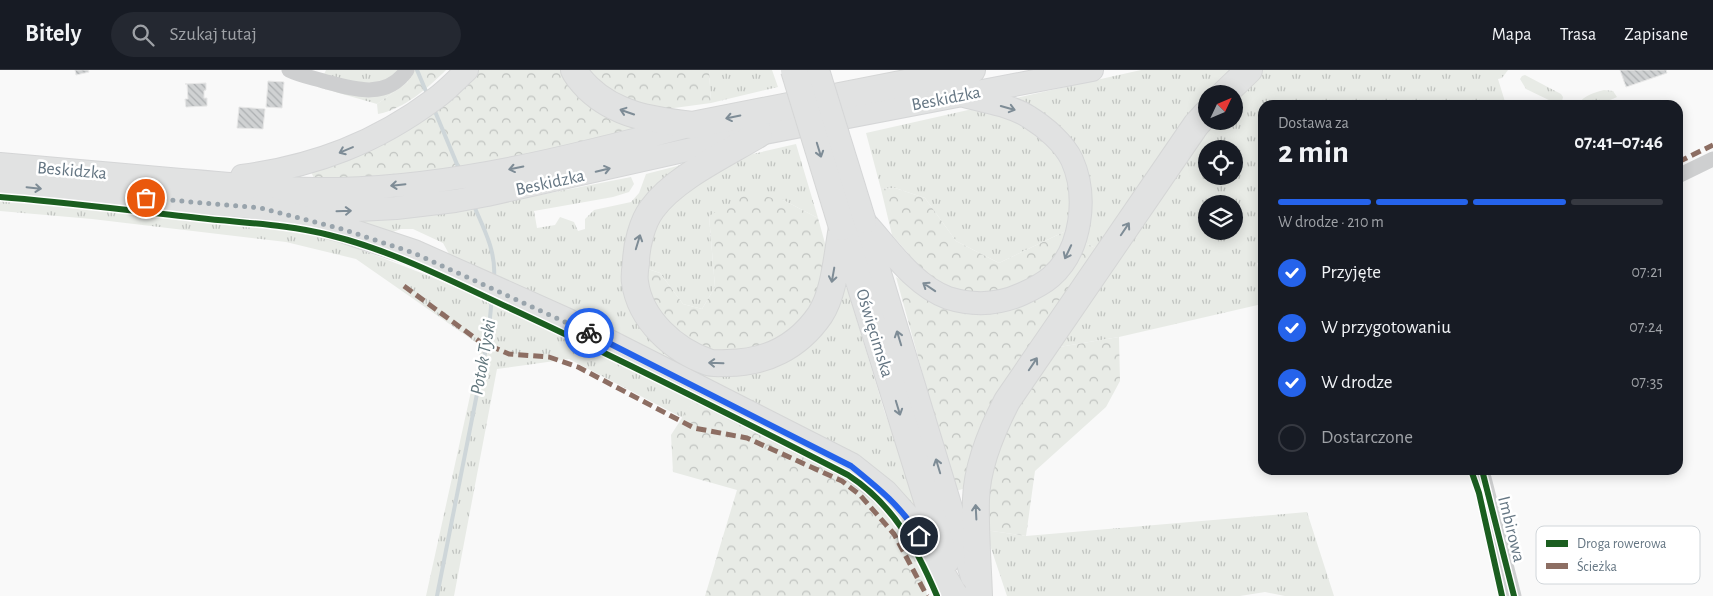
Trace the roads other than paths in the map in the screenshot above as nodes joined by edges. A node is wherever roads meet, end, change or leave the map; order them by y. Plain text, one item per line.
1 (290, 70) edge
2 (467, 70) edge
3 (574, 70) edge
4 (794, 70) edge
5 (818, 70) edge
6 (917, 70) edge
7 (972, 70) edge
8 (1092, 70) edge
9 (1249, 70) edge
10 (406, 71) edge
11 (1233, 85) edge
12 (887, 86) junction
13 (961, 95) junction
14 (1198, 123) edge
15 (692, 126) junction
16 (759, 134) junction
17 (1713, 159) edge
18 (0, 164) edge
19 (1683, 174) edge
20 (199, 181) junction
21 (0, 184) edge
22 (484, 185) junction
23 (261, 208) junction
24 (853, 224) junction
25 (1483, 475) edge
26 (956, 596) edge
27 (979, 596) edge
28 (1514, 596) edge

1 - 10 street
2 -> 20 main road
15 -> 3 highway
4 -> 24 highway, Oświęcimska, bridge
5 - 24 main road, Oświęcimska, bridge
6 - 12 highway
7 - 12 highway, Beskidzka
8 - 13 main road, Beskidzka
9 - 11 highway
12 -> 15 highway, Beskidzka
13 - 16 main road, Beskidzka
13 -> 24 main road
27 -> 14 highway
15 -> 22 main road, Beskidzka
22 -> 16 main road, Beskidzka
24 -> 16 highway
17 - 19 street
18 - 20 main road, Beskidzka
22 -> 20 main road, Beskidzka
21 -> 23 main road, Beskidzka
23 -> 22 main road, Beskidzka
23 - 26 highway
24 -> 26 highway, Oświęcimska
27 -> 24 main road, Oświęcimska
25 - 28 street, Imbirowa

